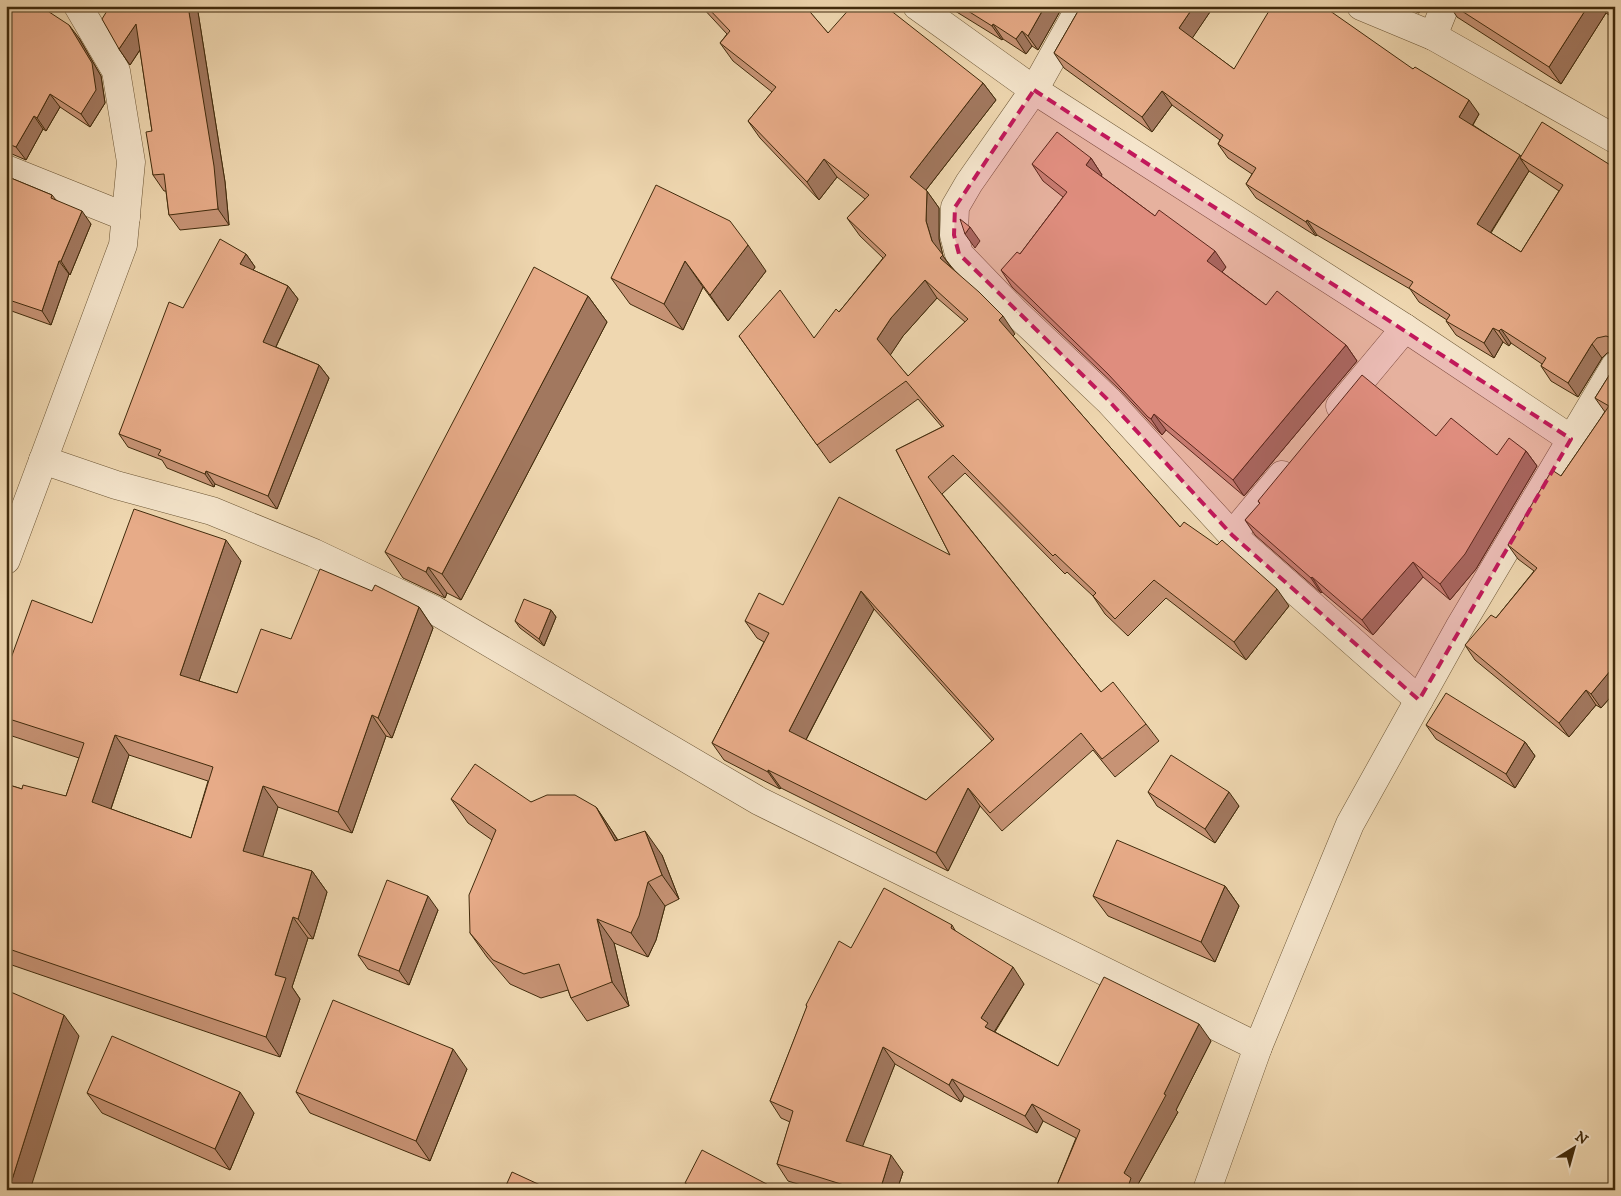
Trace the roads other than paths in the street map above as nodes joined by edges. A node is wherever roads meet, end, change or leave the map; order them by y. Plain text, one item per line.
1 (78, 6) edge
2 (917, 6) edge
3 (1081, 6) edge
4 (1361, 6) edge
5 (1445, 6) edge
6 (1434, 36) junction
7 (1034, 90) junction
8 (1615, 139) edge
9 (6, 169) edge
10 (126, 217) junction
11 (1405, 328) junction
12 (1615, 366) edge
13 (1325, 424) edge
14 (1571, 440) junction
15 (1300, 454) edge
16 (44, 460) junction
17 (1232, 535) junction
18 (6, 560) edge
19 (1418, 700) junction
20 (1258, 1047) junction
21 (1207, 1190) edge

1 - 10 street
2 - 7 street
3 - 7 street
4 - 6 street
5 - 6 street
6 - 8 street
7 - 11 street
7 - 17 street
9 - 10 street
10 - 16 street
11 - 13 street
11 - 14 street
12 - 14 street
14 - 19 street
15 - 17 street
16 - 18 street
16 - 20 street
17 - 19 street
19 - 20 street
20 - 21 street

